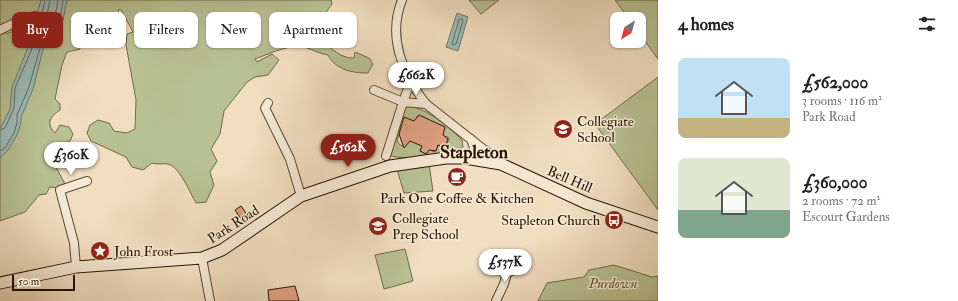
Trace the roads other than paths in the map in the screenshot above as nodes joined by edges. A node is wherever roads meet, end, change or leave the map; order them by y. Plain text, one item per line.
1 (402, 0) edge
2 (12, 24) edge
3 (0, 30) edge
4 (410, 83) junction
5 (374, 90) dead end
6 (403, 102) junction
7 (268, 103) dead end
8 (426, 104) junction
9 (471, 139) junction
10 (386, 156) dead end
11 (472, 158) junction
12 (501, 164) junction
13 (87, 181) dead end
14 (301, 196) junction
15 (658, 227) edge
16 (202, 258) junction
17 (76, 267) junction
18 (497, 269) dead end
19 (0, 283) edge
20 (210, 301) edge
21 (496, 301) edge

1 - 4 street
2 - 3 street
4 - 6 street
4 - 8 street
5 - 6 street
6 - 8 street
6 - 10 street
7 - 14 street
8 - 9 street
9 - 11 street
9 - 12 street
11 - 12 main road, Bell Hill
11 - 14 main road, Park Road
12 - 15 main road, Bell Hill
13 - 17 street
14 - 16 main road, Park Road
16 - 17 main road, Park Road
16 - 20 street
17 - 19 main road, Park Road
18 - 21 street

